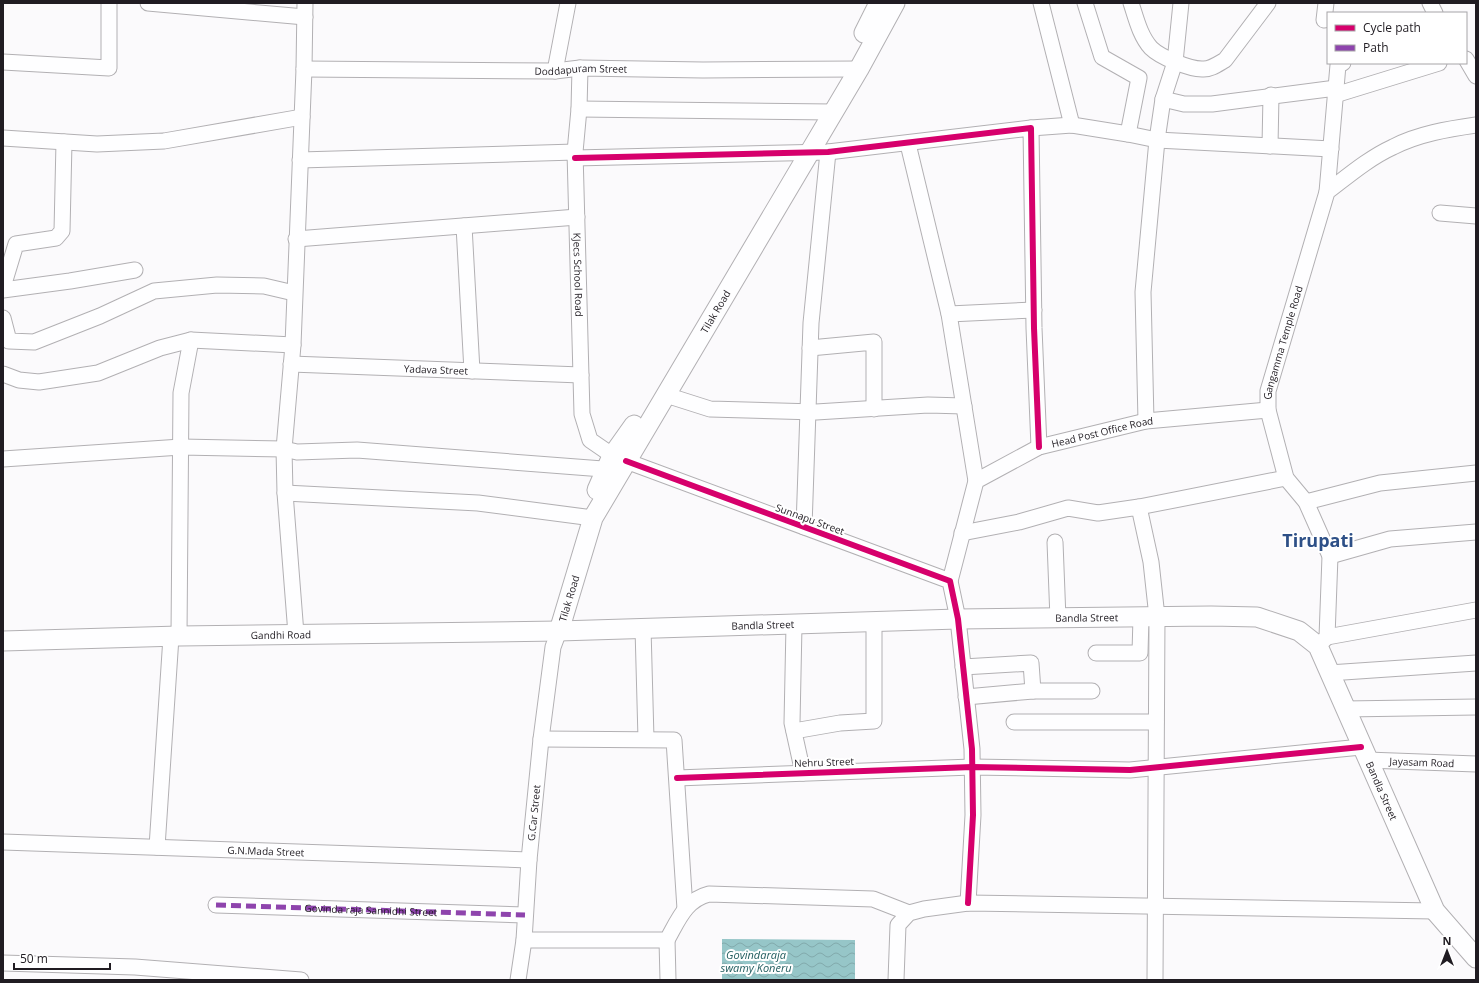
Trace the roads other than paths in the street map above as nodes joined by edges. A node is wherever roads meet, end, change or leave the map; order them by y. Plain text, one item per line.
1 (110, 3) edge
2 (148, 3) edge
3 (568, 3) edge
4 (879, 3) edge
5 (895, 3) edge
6 (1041, 3) edge
7 (1085, 3) edge
8 (1131, 3) edge
9 (1181, 3) edge
10 (1268, 3) edge
11 (1326, 3) edge
12 (1430, 3) edge
13 (219, 6) edge
14 (304, 10) edge
15 (1434, 12) edge
16 (1324, 20) dead end
17 (1470, 58) edge
18 (3, 62) edge
19 (1175, 62) junction
20 (1340, 64) edge
21 (1435, 64) edge
22 (580, 68) junction
23 (304, 69) junction
24 (851, 69) junction
25 (555, 71) junction
26 (1476, 76) edge
27 (1336, 91) junction
28 (1271, 95) junction
29 (1163, 99) junction
30 (579, 109) junction
31 (826, 112) junction
32 (302, 117) junction
33 (1072, 125) junction
34 (1476, 125) edge
35 (1031, 128) junction
36 (1128, 134) junction
37 (3, 138) edge
38 (1157, 140) junction
39 (64, 142) junction
40 (908, 144) junction
41 (1270, 146) junction
42 (1331, 149) junction
43 (828, 152) junction
44 (801, 154) junction
45 (575, 155) junction
46 (300, 160) junction
47 (1327, 192) junction
48 (1440, 213) dead end
49 (1476, 216) edge
50 (577, 217) junction
51 (464, 226) junction
52 (296, 239) junction
53 (135, 270) dead end
54 (3, 289) edge
55 (294, 293) junction
56 (1034, 310) junction
57 (949, 314) junction
58 (3, 318) edge
59 (191, 340) junction
60 (293, 345) junction
61 (810, 348) junction
62 (290, 364) junction
63 (472, 371) junction
64 (3, 374) edge
65 (581, 375) junction
66 (666, 395) junction
67 (964, 406) junction
68 (874, 409) junction
69 (1268, 410) junction
70 (808, 412) junction
71 (1146, 421) junction
72 (181, 447) junction
73 (1039, 447) junction
74 (284, 449) junction
75 (3, 458) edge
76 (618, 464) junction
77 (1476, 473) edge
78 (1286, 478) junction
79 (976, 481) junction
80 (285, 493) junction
81 (1306, 502) junction
82 (1139, 507) junction
83 (588, 518) junction
84 (804, 527) junction
85 (1476, 532) edge
86 (962, 533) junction
87 (1055, 542) dead end
88 (1330, 556) junction
89 (950, 581) junction
90 (1476, 610) edge
91 (1149, 617) junction
92 (1058, 619) junction
93 (958, 620) junction
94 (874, 623) junction
95 (794, 625) junction
96 (643, 628) junction
97 (296, 634) junction
98 (175, 636) junction
99 (553, 636) junction
100 (3, 641) edge
101 (1322, 641) junction
102 (1096, 653) dead end
103 (1476, 663) edge
104 (963, 667) junction
105 (1329, 673) junction
106 (1033, 691) junction
107 (1092, 691) dead end
108 (966, 698) junction
109 (1476, 707) edge
110 (1345, 709) junction
111 (1014, 722) dead end
112 (1156, 722) junction
113 (794, 731) junction
114 (541, 739) junction
115 (646, 740) junction
116 (1364, 754) junction
117 (1476, 764) edge
118 (972, 767) junction
119 (1156, 767) junction
120 (803, 773) junction
121 (677, 778) junction
122 (3, 842) edge
123 (157, 847) junction
124 (529, 860) junction
125 (968, 903) junction
126 (216, 904) dead end
127 (1156, 905) junction
128 (685, 909) junction
129 (1435, 911) junction
130 (909, 914) junction
131 (525, 915) junction
132 (524, 940) junction
133 (666, 940) junction
134 (1476, 958) edge
135 (3, 963) edge
136 (301, 980) edge
137 (518, 980) edge
138 (668, 980) edge
139 (896, 980) edge
140 (1155, 980) edge

1 - 18 street
2 - 13 street
3 - 25 street
4 - 24 main road, Tilak Road
5 - 24 main road, Tilak Road
6 - 33 street
7 - 36 street
8 - 19 street
9 - 19 street
10 - 19 street
11 - 16 street
12 - 15 street
13 - 14 street
14 - 23 street
17 - 26 street
19 - 29 street
20 - 27 street, Gangamma Temple Road
21 - 27 street
22 - 24 street, Doddapuram Street
22 - 25 street, Doddapuram Street
22 - 30 street, KJecs School Road
23 - 25 street, Doddapuram Street
23 - 32 street
24 - 31 main road, Tilak Road
27 - 28 street
27 - 42 street, Gangamma Temple Road
28 - 29 street
28 - 41 street
29 - 38 street
30 - 31 street
30 - 45 street, KJecs School Road
31 - 44 main road, Tilak Road
32 - 39 street
32 - 46 street
33 - 35 street
33 - 36 street
34 - 47 street
35 - 40 street
35 - 56 street
36 - 38 street
37 - 39 street
38 - 41 street
38 - 71 street
39 - 54 street
40 - 43 street
40 - 57 street
41 - 42 street
42 - 47 street, Gangamma Temple Road
43 - 44 street
43 - 61 street
44 - 45 street
44 - 66 main road, Tilak Road
44 - 76 main road, Tilak Road
45 - 46 street
45 - 50 street, KJecs School Road
46 - 52 street
47 - 69 street, Gangamma Temple Road
48 - 49 street
50 - 51 street
50 - 65 street, KJecs School Road
51 - 52 street
51 - 63 street
52 - 55 street
53 - 54 street
55 - 58 street
55 - 60 street
56 - 57 street
56 - 73 street
57 - 67 street
59 - 60 street
59 - 64 street
59 - 72 street
60 - 62 street
61 - 68 street
61 - 70 street
62 - 63 street, Yadava Street
62 - 74 street
63 - 65 street, Yadava Street
65 - 76 street, KJecs School Road
66 - 70 street
66 - 76 main road, Tilak Road
67 - 68 street
67 - 79 street
68 - 70 street
69 - 71 street, Head Post Office Road
69 - 78 street, Gangamma Temple Road
70 - 84 street
71 - 73 street, Head Post Office Road
72 - 74 street
72 - 75 street
72 - 98 street
73 - 79 street, Head Post Office Road
74 - 76 street
74 - 80 street
76 - 83 main road, Tilak Road
76 - 84 street, Sunnapu Street
77 - 81 street
78 - 81 street, Gangamma Temple Road
78 - 82 street
79 - 86 street
80 - 83 street
80 - 97 street
81 - 88 street, Gangamma Temple Road
82 - 86 street
82 - 91 street
83 - 99 main road, Tilak Road
84 - 89 street, Sunnapu Street
85 - 88 street
86 - 89 street
87 - 92 street
88 - 101 street, Gangamma Temple Road
89 - 93 street
90 - 101 street
91 - 92 main road, Bandla Street
91 - 101 main road, Bandla Street
91 - 102 street
91 - 112 street
92 - 93 main road, Bandla Street
93 - 94 main road, Bandla Street
93 - 104 street
94 - 95 main road, Bandla Street
94 - 113 street
95 - 96 main road, Bandla Street
95 - 113 street
96 - 99 main road, Bandla Street
96 - 115 street
97 - 98 main road, Gandhi Road
97 - 99 main road, Gandhi Road
98 - 100 main road, Gandhi Road
98 - 123 street
99 - 114 street, G.Car Street
101 - 105 main road, Bandla Street
103 - 105 street
104 - 106 street
104 - 108 street
105 - 110 main road, Bandla Street
106 - 107 street
106 - 108 street
108 - 118 street
109 - 110 street
110 - 116 main road, Bandla Street
111 - 112 street
112 - 119 street
113 - 120 street
114 - 115 street
114 - 124 street, G.Car Street
115 - 121 street
116 - 117 street, Jayasam Road
116 - 119 street, Jayasam Road
116 - 129 main road, Bandla Street
118 - 119 street, Nehru Street
118 - 120 street, Nehru Street
118 - 125 street
119 - 127 street
120 - 121 street, Nehru Street
121 - 128 street
122 - 123 street, G.N.Mada Street
123 - 124 street, G.N.Mada Street
124 - 131 street, G.Car Street
125 - 127 street
125 - 130 street
126 - 131 street, Govinda raja Sannidhi Street
127 - 129 street
127 - 140 street
128 - 130 street
128 - 133 street
129 - 134 main road, Bandla Street
130 - 139 street
131 - 132 street, G.Car Street
132 - 133 street
132 - 137 street, G.Car Street
133 - 138 street
135 - 136 street

